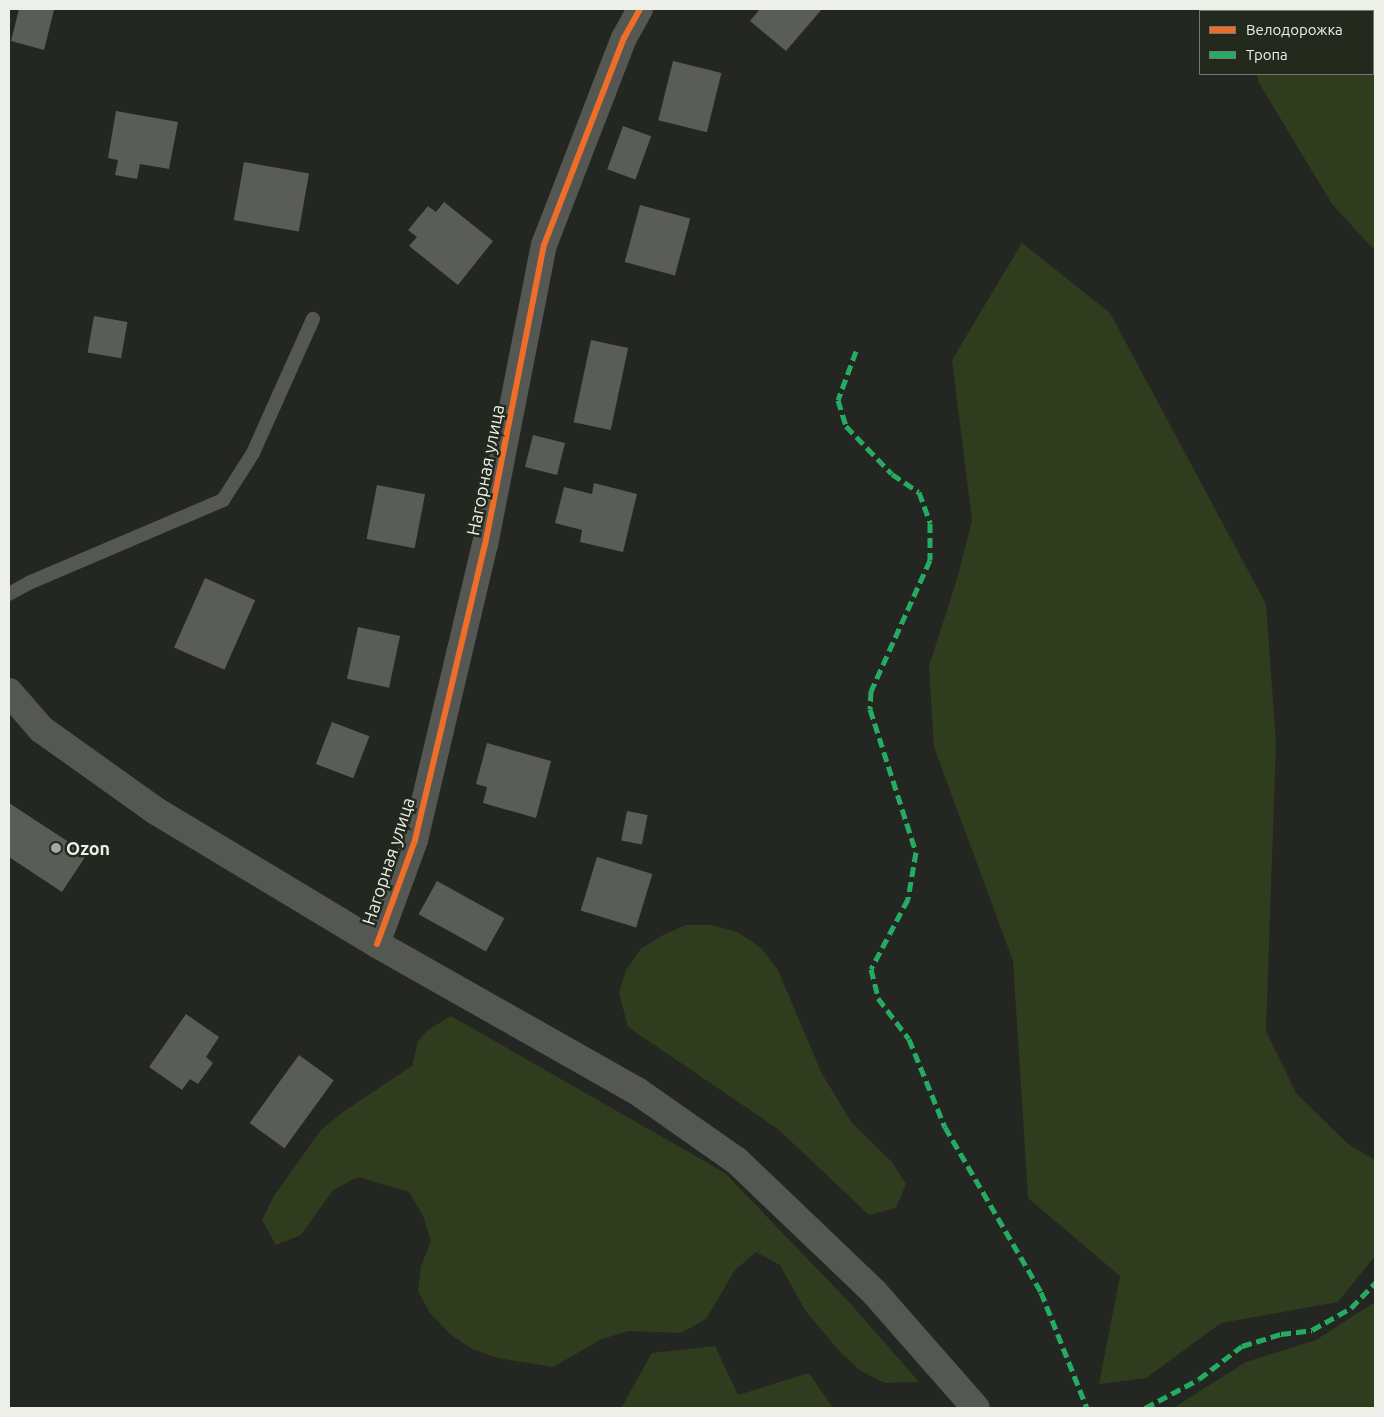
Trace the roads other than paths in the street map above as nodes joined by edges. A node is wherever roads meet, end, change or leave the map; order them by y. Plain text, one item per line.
1 (640, 9) edge
2 (313, 319) dead end
3 (9, 594) edge
4 (9, 692) edge
5 (377, 944) junction
6 (976, 1408) edge

1 - 5 street, Нагорная улица
2 - 3 lane
4 - 5 main road
5 - 6 main road

